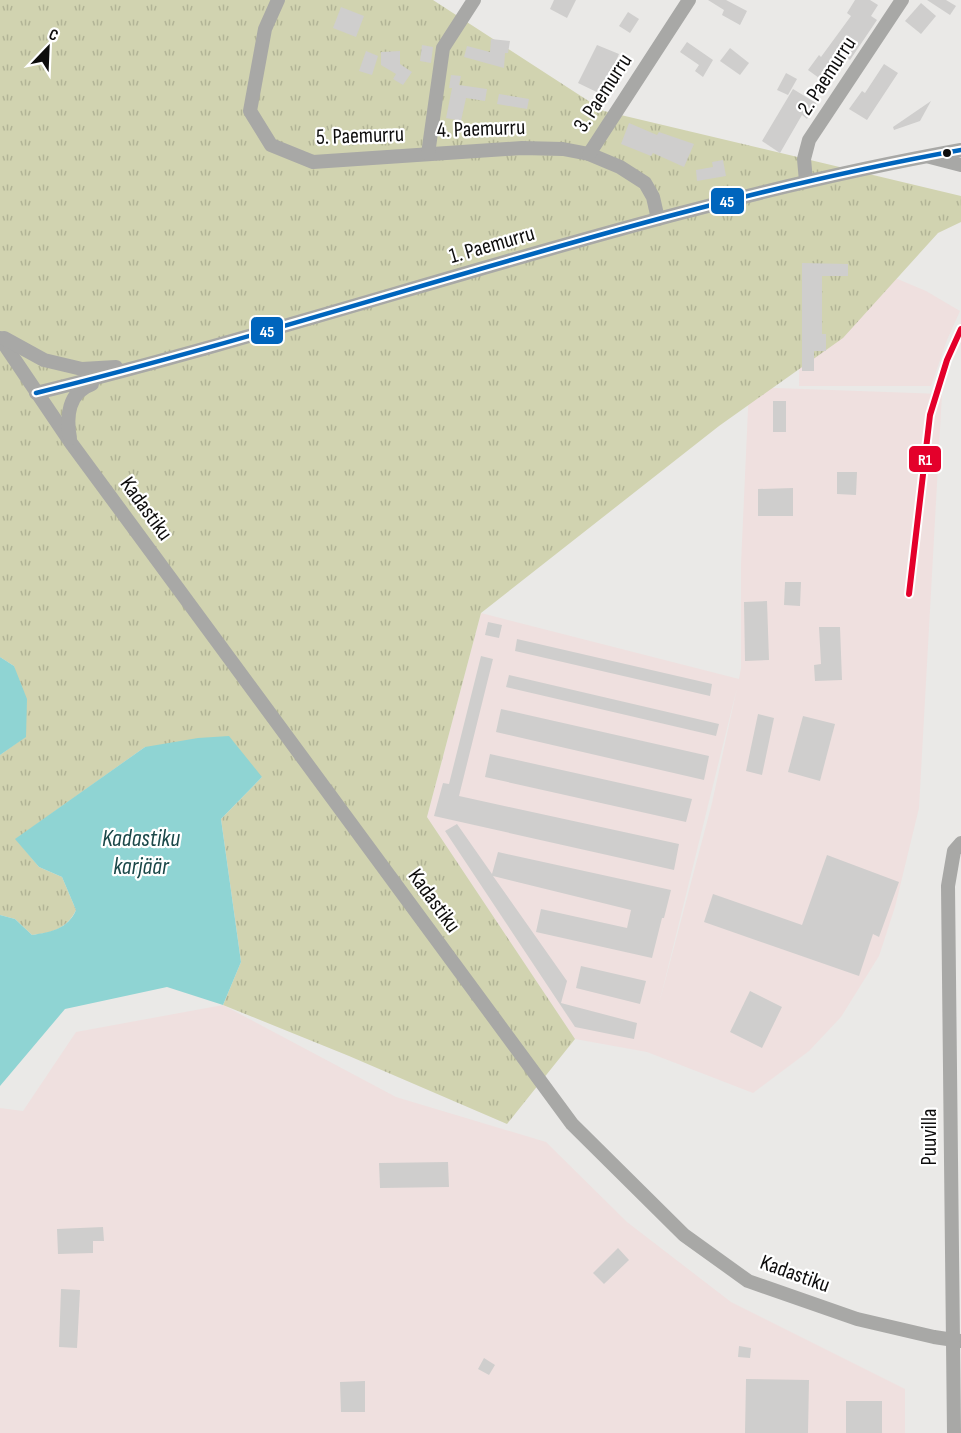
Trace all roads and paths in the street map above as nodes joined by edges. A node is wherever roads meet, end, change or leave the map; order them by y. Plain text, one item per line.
1 (278, 0) edge
2 (474, 0) edge
3 (689, 0) edge
4 (902, 0) edge
5 (961, 150) edge
6 (589, 153) junction
7 (428, 154) junction
8 (925, 156) junction
9 (961, 165) edge
10 (806, 181) junction
11 (658, 219) junction
12 (0, 337) edge
13 (148, 366) junction
14 (36, 393) junction
15 (71, 443) junction
16 (961, 843) edge
17 (956, 1341) edge
18 (954, 1433) edge

1 - 7 street, 5. Paemurru
2 - 7 street, 4. Paemurru
3 - 6 street, 3. Paemurru
4 - 10 street, 2. Paemurru
5 - 8 street
6 - 7 street, 4. Paemurru
6 - 11 street, 3. Paemurru
8 - 9 street, 1. Paemurru
8 - 10 street, 1. Paemurru
10 - 11 street, 1. Paemurru
11 - 13 street, 1. Paemurru
12 - 13 street
12 - 14 street, Kadastiku
13 - 14 street, 1. Paemurru
13 - 15 street
14 - 15 street, Kadastiku
15 - 17 street, Kadastiku
16 - 17 street, Puuvilla
17 - 18 street, Puuvilla

